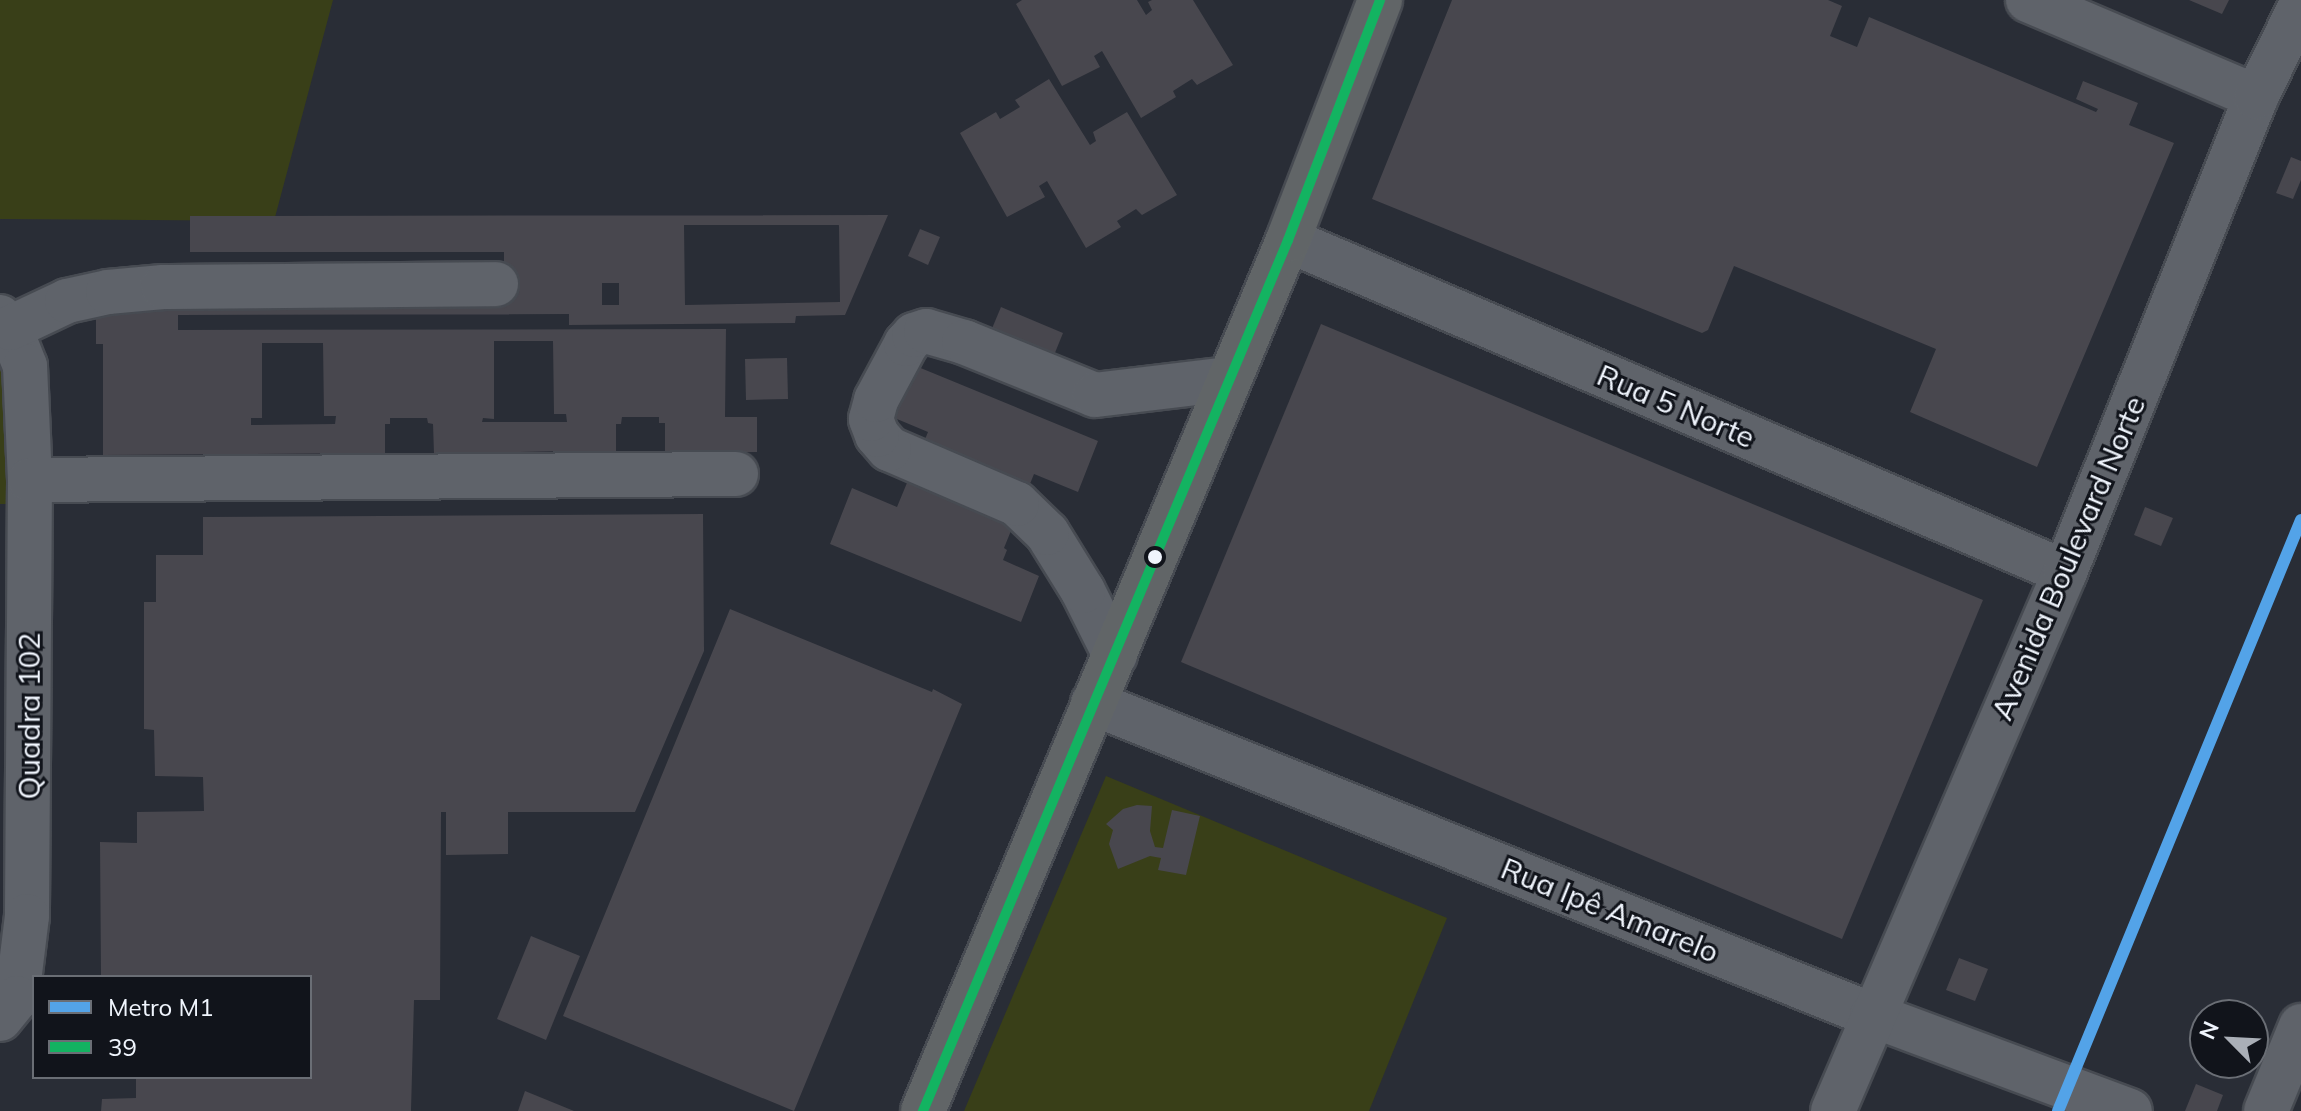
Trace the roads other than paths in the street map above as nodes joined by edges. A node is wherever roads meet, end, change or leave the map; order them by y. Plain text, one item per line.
1 (1380, 0) edge
2 (2028, 0) edge
3 (2301, 5) edge
4 (2256, 97) junction
5 (1288, 240) junction
6 (496, 284) dead end
7 (5, 323) edge
8 (1229, 379) junction
9 (15, 417) edge
10 (736, 474) dead end
11 (30, 480) junction
12 (2065, 572) junction
13 (1115, 655) junction
14 (1093, 703) junction
15 (1872, 1015) junction
16 (0, 1019) edge
17 (2301, 1026) edge
18 (923, 1111) edge
19 (1833, 1111) edge
20 (2130, 1111) edge
21 (2266, 1111) edge

1 - 5 main road
2 - 4 street
3 - 4 street, Avenida Boulevard Norte
4 - 12 street, Avenida Boulevard Norte
5 - 8 main road
5 - 12 street, Rua 5 Norte
6 - 7 street
7 - 9 street, Quadra 102
8 - 13 main road
8 - 13 street
9 - 11 street, Quadra 102
10 - 11 street
11 - 16 street, Quadra 102
12 - 15 street, Avenida Boulevard Norte
13 - 14 main road
14 - 15 street, Rua Ipê Amarelo
14 - 18 main road
15 - 19 street, Avenida Boulevard Norte
15 - 20 street, Rua Ipê Amarelo
17 - 21 street

